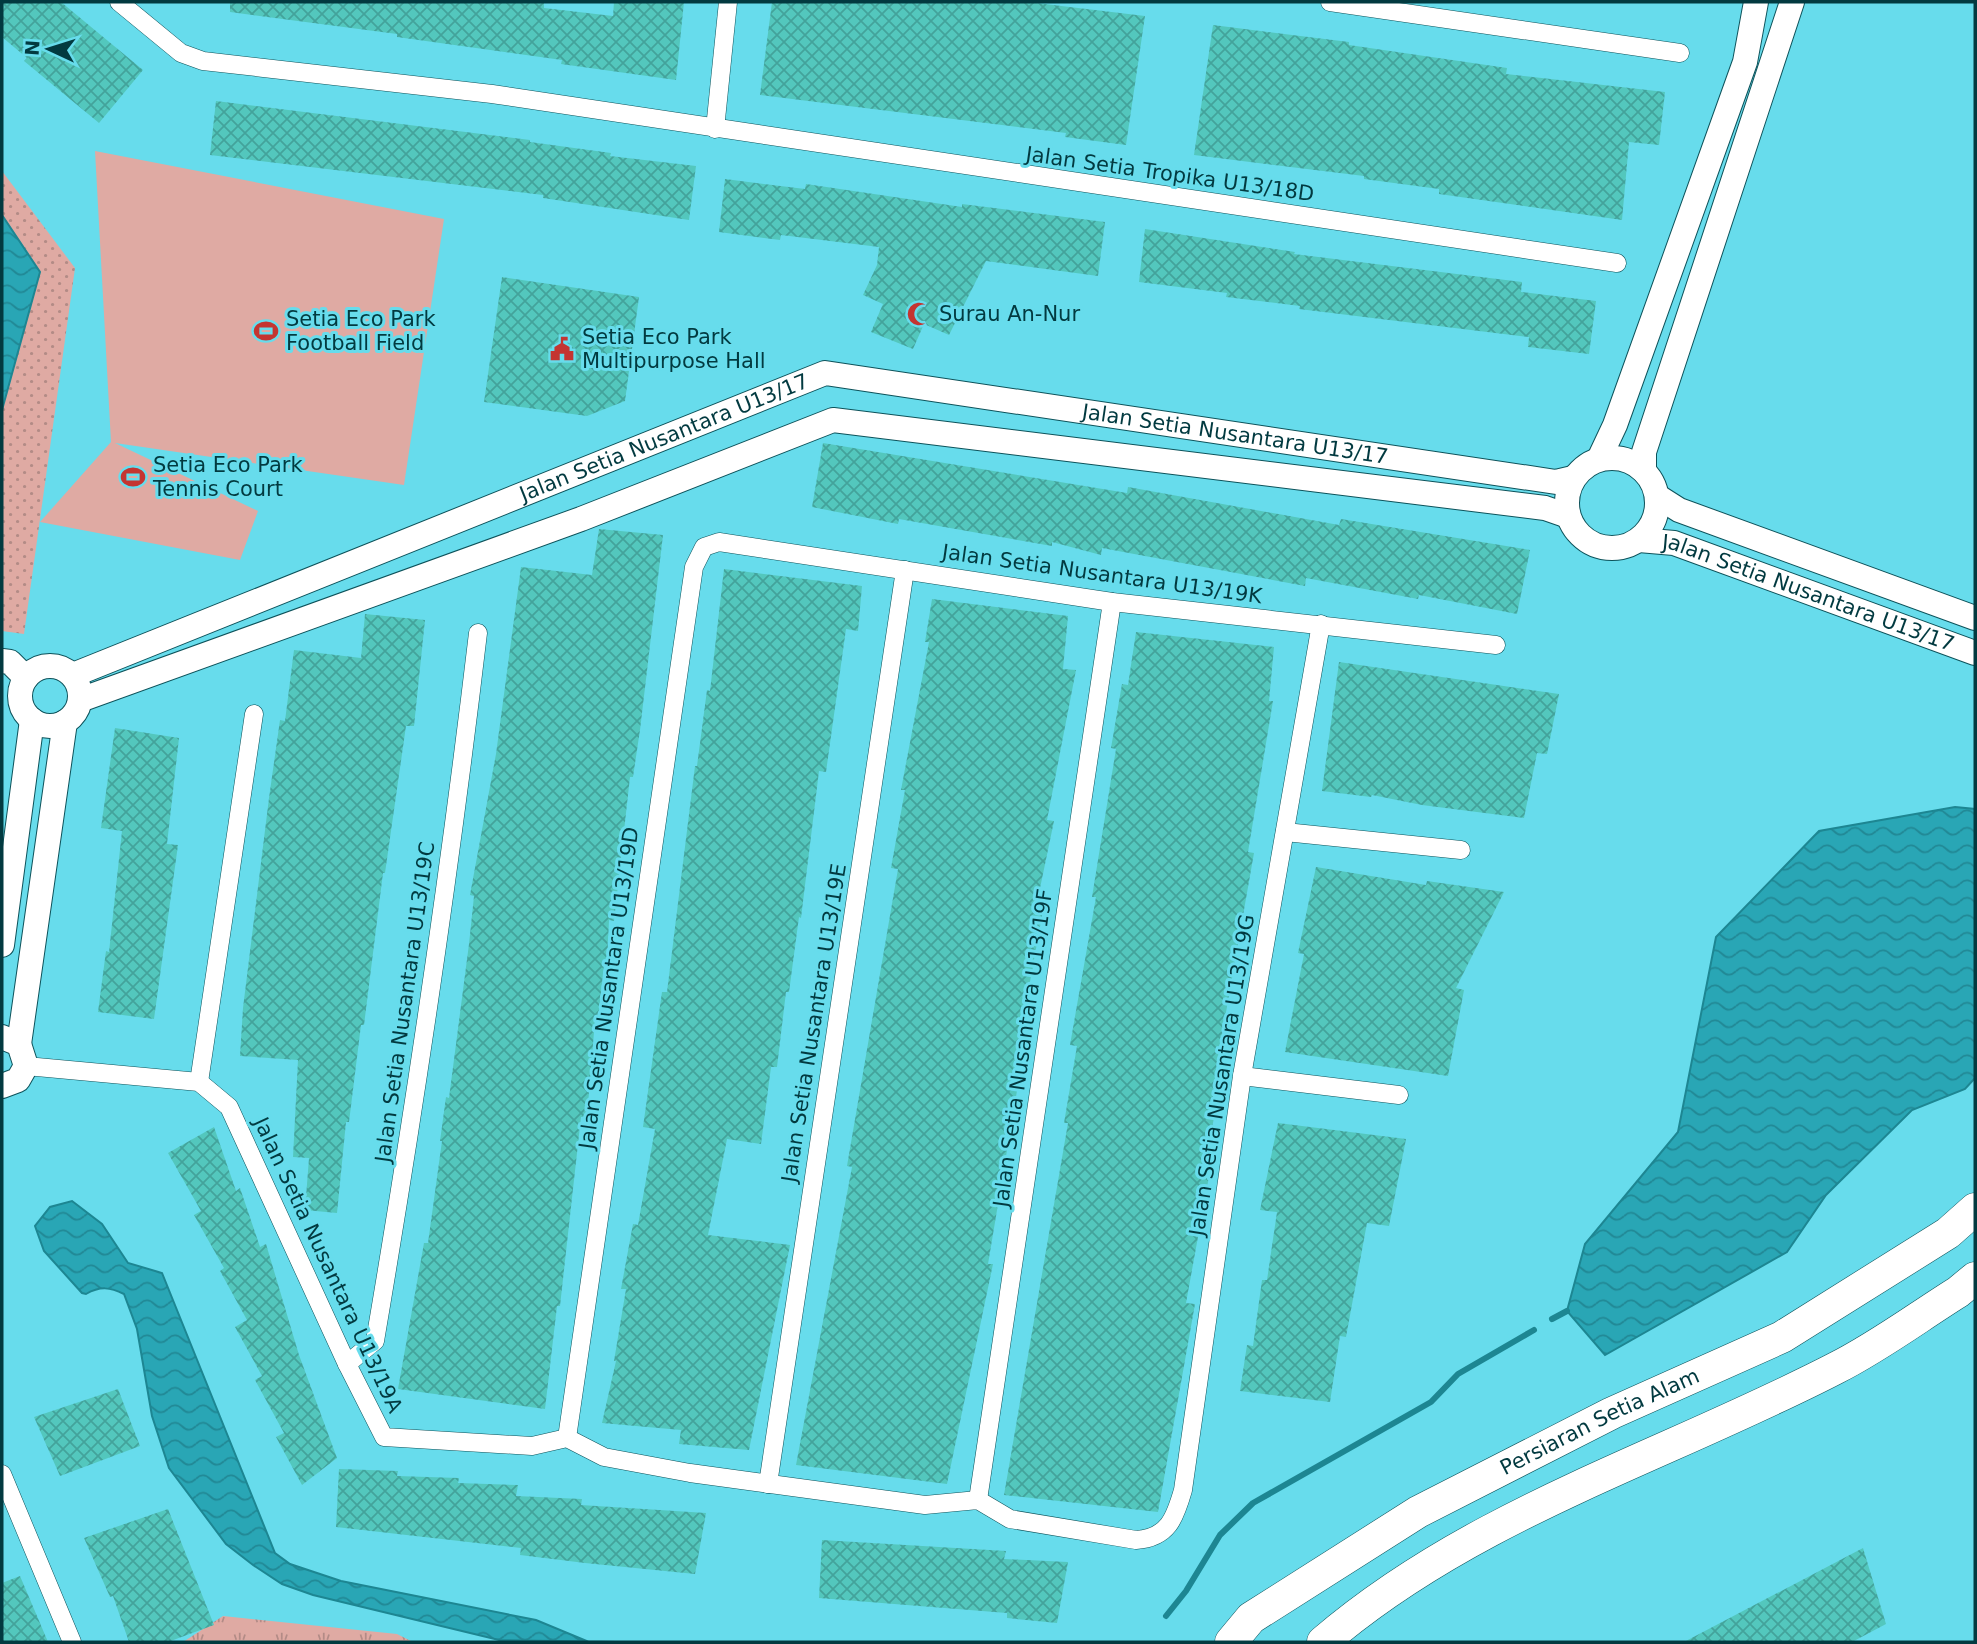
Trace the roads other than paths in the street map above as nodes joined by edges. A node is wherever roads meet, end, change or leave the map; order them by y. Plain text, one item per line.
1 (119, 2) edge
2 (728, 2) edge
3 (1330, 2) edge
4 (1756, 2) edge
5 (1791, 2) edge
6 (1680, 53) dead end
7 (715, 129) junction
8 (1617, 263) dead end
9 (1599, 459) junction
10 (1644, 471) junction
11 (1573, 478) junction
12 (1657, 496) junction
13 (1568, 516) junction
14 (1639, 540) junction
15 (704, 547) joint
16 (905, 570) junction
17 (1112, 602) junction
18 (1975, 618) edge
19 (1321, 624) junction
20 (478, 633) dead end
21 (1496, 645) dead end
22 (1975, 653) edge
23 (2, 661) edge
24 (73, 674) junction
25 (26, 678) junction
26 (80, 700) junction
27 (18, 708) edge
28 (254, 714) dead end
29 (65, 722) junction
30 (1285, 832) junction
31 (1461, 850) dead end
32 (2, 945) edge
33 (15, 1049) edge
34 (1242, 1076) junction
35 (199, 1082) junction
36 (2, 1086) edge
37 (1399, 1095) dead end
38 (1975, 1209) edge
39 (1975, 1278) edge
40 (347, 1364) junction
41 (566, 1438) junction
42 (2, 1474) edge
43 (768, 1483) junction
44 (978, 1500) junction
45 (72, 1642) edge
46 (1231, 1642) edge
47 (1323, 1642) edge

1 - 7 street, Jalan Setia Tropika U13/18D
2 - 7 street
3 - 6 street
4 - 9 main road
5 - 10 main road
7 - 8 street, Jalan Setia Tropika U13/18D
9 - 10 main road
9 - 11 main road
10 - 12 main road
11 - 13 main road
11 - 24 main road, Jalan Setia Nusantara U13/17
12 - 14 main road
12 - 18 main road, Jalan Setia Nusantara U13/17
13 - 14 main road
13 - 26 main road, Jalan Setia Nusantara U13/17
14 - 22 main road, Jalan Setia Nusantara U13/17
15 - 16 street, Jalan Setia Nusantara U13/19K
15 - 41 street, Jalan Setia Nusantara U13/19D
16 - 17 street, Jalan Setia Nusantara U13/19K
16 - 43 street, Jalan Setia Nusantara U13/19E
17 - 19 street, Jalan Setia Nusantara U13/19K
17 - 44 street, Jalan Setia Nusantara U13/19F
19 - 21 street, Jalan Setia Nusantara U13/19K
19 - 30 street, Jalan Setia Nusantara U13/19G
20 - 40 street, Jalan Setia Nusantara U13/19C
23 - 25 main road
24 - 25 main road
24 - 26 main road
25 - 27 main road
26 - 29 main road
27 - 29 main road
27 - 32 main road
28 - 35 street
29 - 33 main road
30 - 31 street
30 - 34 street, Jalan Setia Nusantara U13/19G
33 - 35 street
33 - 36 main road
34 - 37 street
34 - 44 street, Jalan Setia Nusantara U13/19G
35 - 40 street, Jalan Setia Nusantara U13/19A
38 - 46 highway, Persiaran Setia Alam
39 - 47 highway
40 - 41 street, Jalan Setia Nusantara U13/19A
41 - 43 street
42 - 45 street
43 - 44 street

